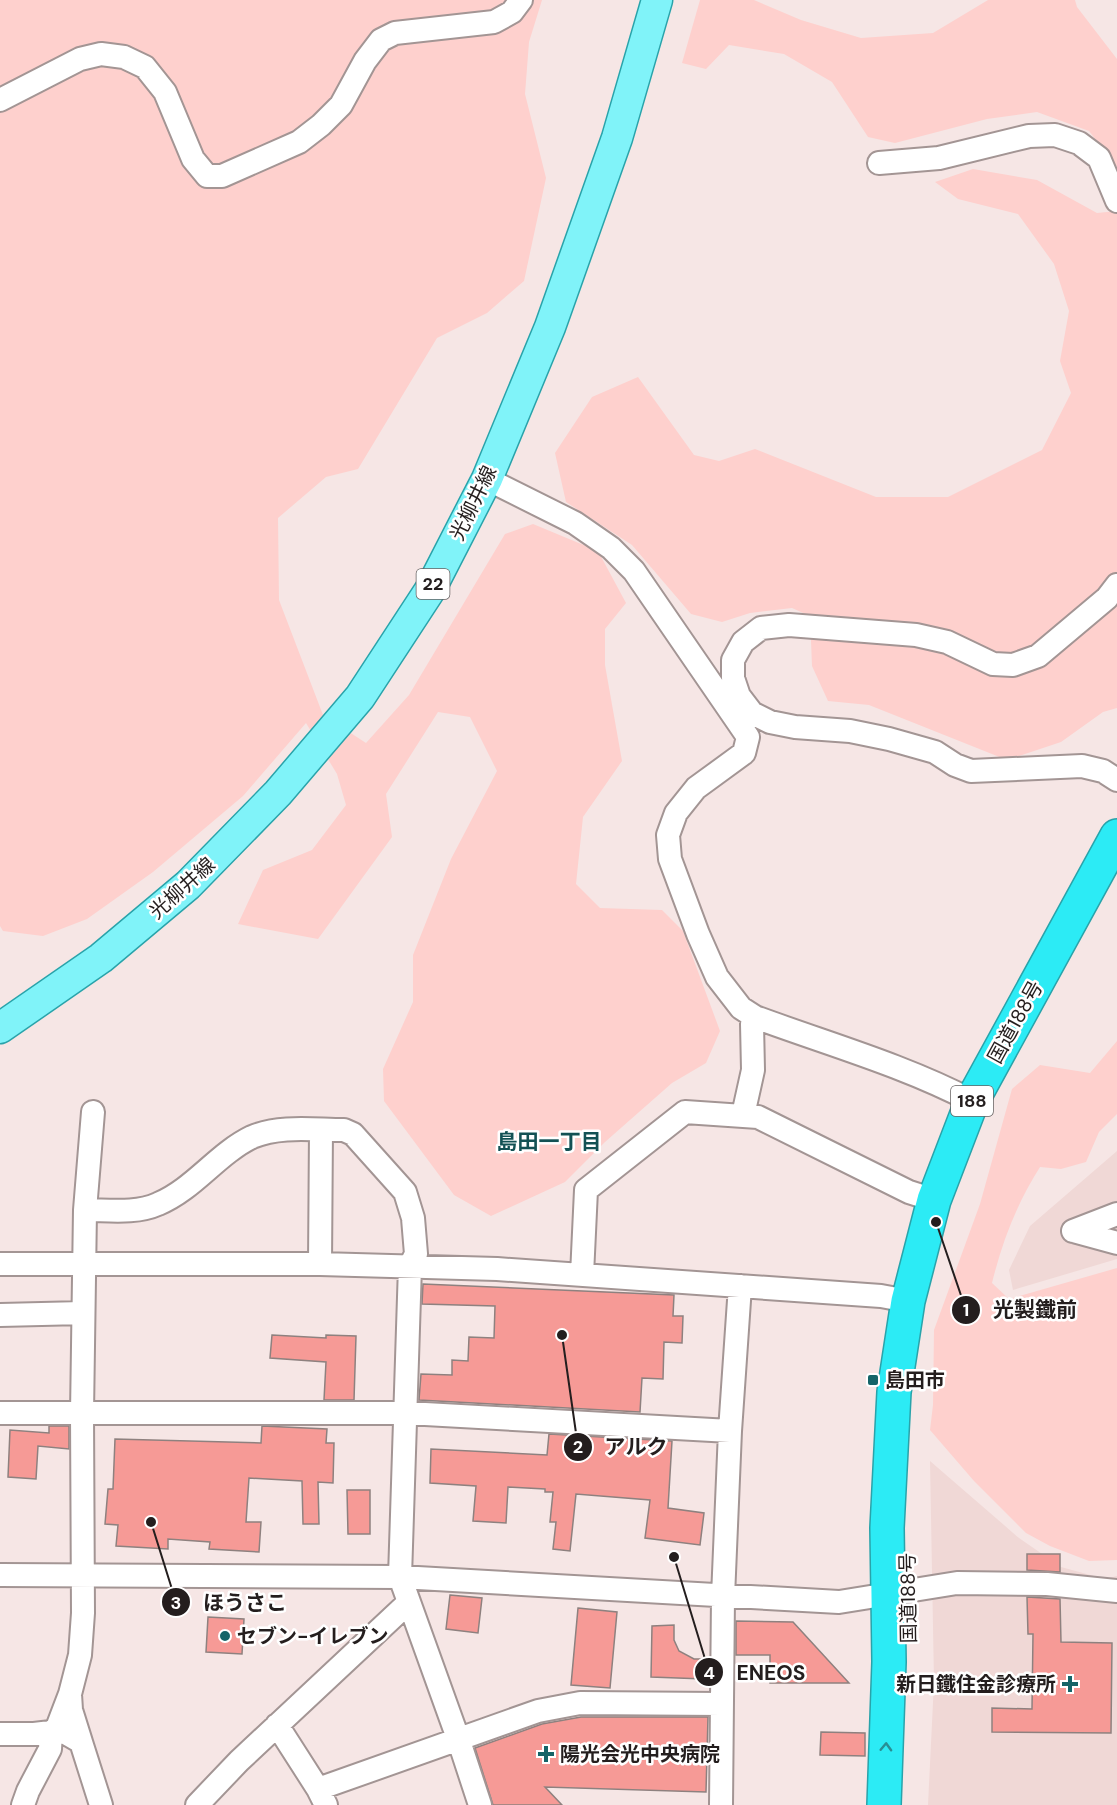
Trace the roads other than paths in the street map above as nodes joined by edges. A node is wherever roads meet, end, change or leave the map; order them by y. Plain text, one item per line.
1 (520, 0) edge
2 (657, 0) edge
3 (0, 100) edge
4 (879, 163) dead end
5 (1117, 201) edge
6 (487, 479) junction
7 (1117, 585) edge
8 (770, 722) junction
9 (748, 738) junction
10 (1117, 780) edge
11 (1117, 836) edge
12 (755, 1017) junction
13 (0, 1028) edge
14 (972, 1101) junction
15 (93, 1113) dead end
16 (743, 1115) junction
17 (321, 1130) junction
18 (934, 1200) junction
19 (85, 1210) junction
20 (1117, 1214) edge
21 (1117, 1243) edge
22 (0, 1264) edge
23 (84, 1264) junction
24 (320, 1264) junction
25 (410, 1266) junction
26 (582, 1275) junction
27 (740, 1286) junction
28 (908, 1301) junction
29 (83, 1312) junction
30 (0, 1315) edge
31 (0, 1413) edge
32 (407, 1413) junction
33 (82, 1414) junction
34 (730, 1431) junction
35 (0, 1575) edge
36 (82, 1576) junction
37 (400, 1577) junction
38 (1117, 1591) edge
39 (899, 1592) junction
40 (723, 1597) junction
41 (408, 1603) junction
42 (70, 1694) junction
43 (722, 1704) junction
44 (277, 1725) junction
45 (54, 1730) junction
46 (0, 1734) edge
47 (459, 1741) junction
48 (81, 1742) junction
49 (322, 1797) edge
50 (23, 1805) edge
51 (101, 1805) edge
52 (197, 1805) edge
53 (480, 1805) edge
54 (721, 1805) edge
55 (884, 1805) edge
56 (906, 1805) edge

1 - 3 street
2 - 6 main road, 光柳井線 / 22
4 - 5 street
6 - 9 street
6 - 13 main road, 光柳井線 / 22
7 - 8 street
8 - 9 street
8 - 10 street
9 - 12 street
11 - 14 highway, 国道188号 / 188
12 - 14 street
12 - 16 street
14 - 18 highway, 国道188号 / 188
15 - 19 street
16 - 18 street
16 - 26 street
17 - 19 street
17 - 24 street
17 - 25 street
18 - 28 highway, 国道188号 / 188
19 - 23 street
20 - 21 street
22 - 23 street
23 - 24 street
23 - 29 street
24 - 25 street
25 - 26 street
25 - 32 street
26 - 27 street
27 - 28 street
27 - 34 street
28 - 39 highway, 国道188号 / 188
29 - 30 street
29 - 33 street
31 - 33 street
32 - 33 street
32 - 34 street
32 - 37 street
33 - 36 street
34 - 40 street
35 - 36 street
36 - 37 street
36 - 42 street
37 - 40 street
37 - 41 street
38 - 39 street
39 - 40 street
55 -> 39 highway, 国道188号 / 188
39 - 56 highway, 国道188号 / 188
40 - 43 street
41 - 44 street
41 - 47 street
42 - 45 street
42 - 48 street
43 - 47 street
43 - 54 street
44 - 49 street
44 - 52 street
45 - 46 street
45 - 48 street
45 - 50 street
47 - 49 street
47 - 53 street
48 - 51 street

